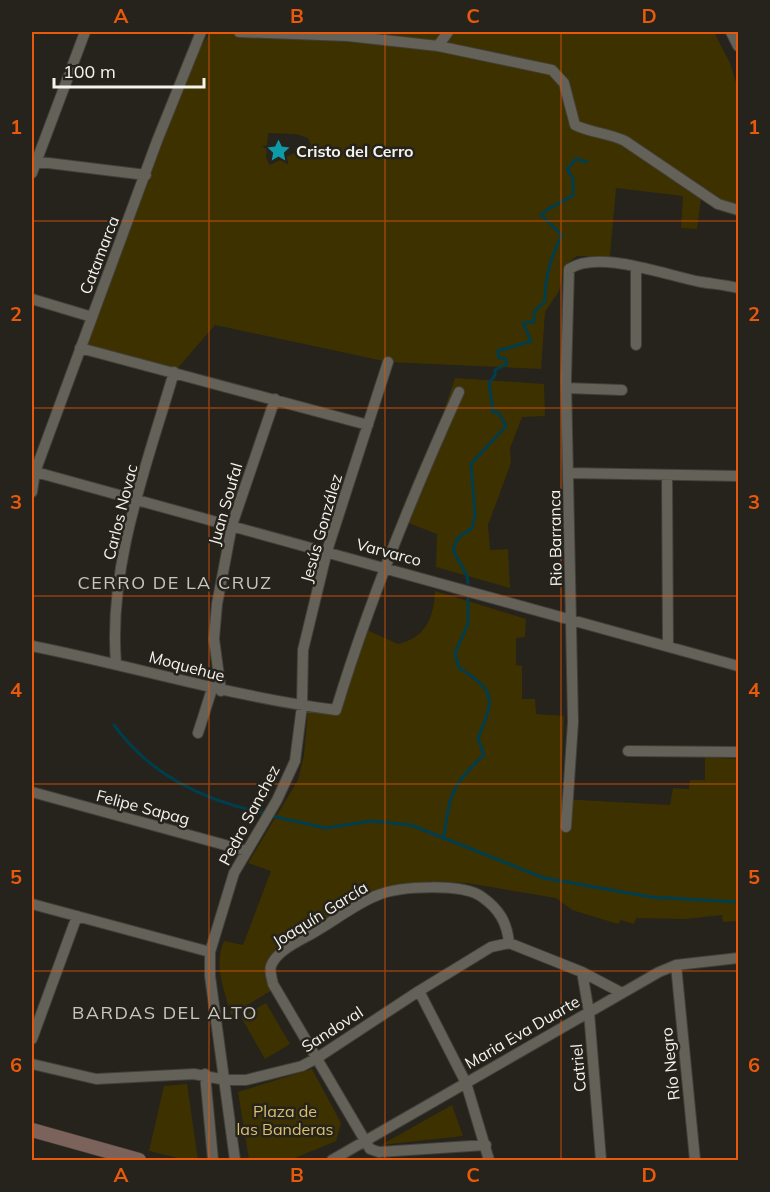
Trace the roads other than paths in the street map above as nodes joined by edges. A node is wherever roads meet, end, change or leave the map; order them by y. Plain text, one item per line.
1 (85, 32) edge
2 (201, 32) edge
3 (239, 32) edge
4 (448, 32) edge
5 (731, 32) edge
6 (438, 46) junction
7 (738, 46) edge
8 (34, 161) edge
9 (32, 173) edge
10 (146, 175) junction
11 (738, 210) edge
12 (636, 267) junction
13 (738, 288) edge
14 (32, 299) edge
15 (92, 317) junction
16 (636, 345) dead end
17 (80, 348) junction
18 (388, 362) dead end
19 (174, 372) junction
20 (566, 388) junction
21 (622, 390) dead end
22 (459, 392) dead end
23 (275, 399) junction
24 (368, 425) junction
25 (33, 471) edge
26 (569, 473) junction
27 (667, 475) junction
28 (738, 476) edge
29 (32, 492) edge
30 (137, 500) junction
31 (231, 525) junction
32 (327, 551) junction
33 (386, 567) junction
34 (572, 619) junction
35 (32, 646) edge
36 (668, 646) junction
37 (116, 663) junction
38 (738, 666) edge
39 (216, 690) junction
40 (302, 706) junction
41 (198, 733) dead end
42 (628, 751) dead end
43 (738, 752) edge
44 (32, 792) edge
45 (566, 827) dead end
46 (247, 851) junction
47 (32, 904) edge
48 (77, 916) junction
49 (509, 943) junction
50 (210, 952) junction
51 (738, 958) edge
52 (676, 965) junction
53 (582, 972) junction
54 (418, 991) junction
55 (622, 993) junction
56 (589, 1012) junction
57 (32, 1039) edge
58 (317, 1058) junction
59 (32, 1064) edge
60 (205, 1074) junction
61 (226, 1080) junction
62 (466, 1083) junction
63 (32, 1130) edge
64 (365, 1143) junction
65 (486, 1144) junction
66 (139, 1161) edge
67 (213, 1161) edge
68 (235, 1161) edge
69 (332, 1161) edge
70 (489, 1161) edge
71 (601, 1161) edge
72 (695, 1161) edge

1 - 8 street
2 - 10 street, Catamarca
3 - 6 street
4 - 6 street
5 - 7 street
6 - 11 street
8 - 9 street
8 - 10 street
10 - 15 street, Catamarca
12 - 13 street
12 - 16 street
12 - 20 street, Rio Barranca
14 - 15 street
15 - 17 street, Catamarca
17 - 19 street
17 - 25 street, Catamarca
18 - 24 street, Jesús González
19 - 23 street
19 - 30 street, Carlos Novac
20 - 21 street
20 - 26 street, Rio Barranca
22 - 33 street
23 - 24 street
23 - 31 street, Juan Soufal
24 - 32 street, Jesús González
25 - 29 street, Catamarca
25 - 30 street, Varvarco
26 - 27 street
26 - 34 street, Rio Barranca
27 - 28 street
27 - 36 street
30 - 31 street, Varvarco
30 - 37 street, Carlos Novac
31 - 32 street, Varvarco
31 - 39 street, Juan Soufal
32 - 33 street, Varvarco
32 - 40 street, Jesús González
33 - 34 street, Varvarco
33 - 40 street, Moquehue
34 - 36 street, Varvarco
34 - 45 street, Rio Barranca
35 - 37 street, Moquehue
36 - 38 street, Varvarco
37 - 39 street, Moquehue
39 - 40 street, Moquehue
39 - 41 street
40 - 46 street, Pedro Sanchez
42 - 43 street
44 - 46 street, Felipe Sapag
46 - 50 street, Pedro Sanchez
47 - 48 street
48 - 50 street
48 - 57 street
49 - 53 street
49 - 54 street, Sandoval
49 - 58 street, Joaquín García
50 - 61 street, Pedro Sanchez
51 - 52 street, Maria Eva Duarte
52 - 55 street, Maria Eva Duarte
52 - 72 street, Río Negro
53 - 55 street
53 - 56 street, Catriel
54 - 58 street, Sandoval
54 - 62 street
55 - 56 street, Maria Eva Duarte
56 - 62 street, Maria Eva Duarte
56 - 71 street, Catriel
58 - 61 street, Sandoval
58 - 64 street
59 - 60 street, Sandoval
60 - 61 street, Sandoval
60 - 67 street
61 - 68 street, Pedro Sanchez
62 - 64 street, Maria Eva Duarte
62 - 65 street
63 - 66 main road
64 - 65 street
64 - 69 street, Maria Eva Duarte
65 - 70 street

